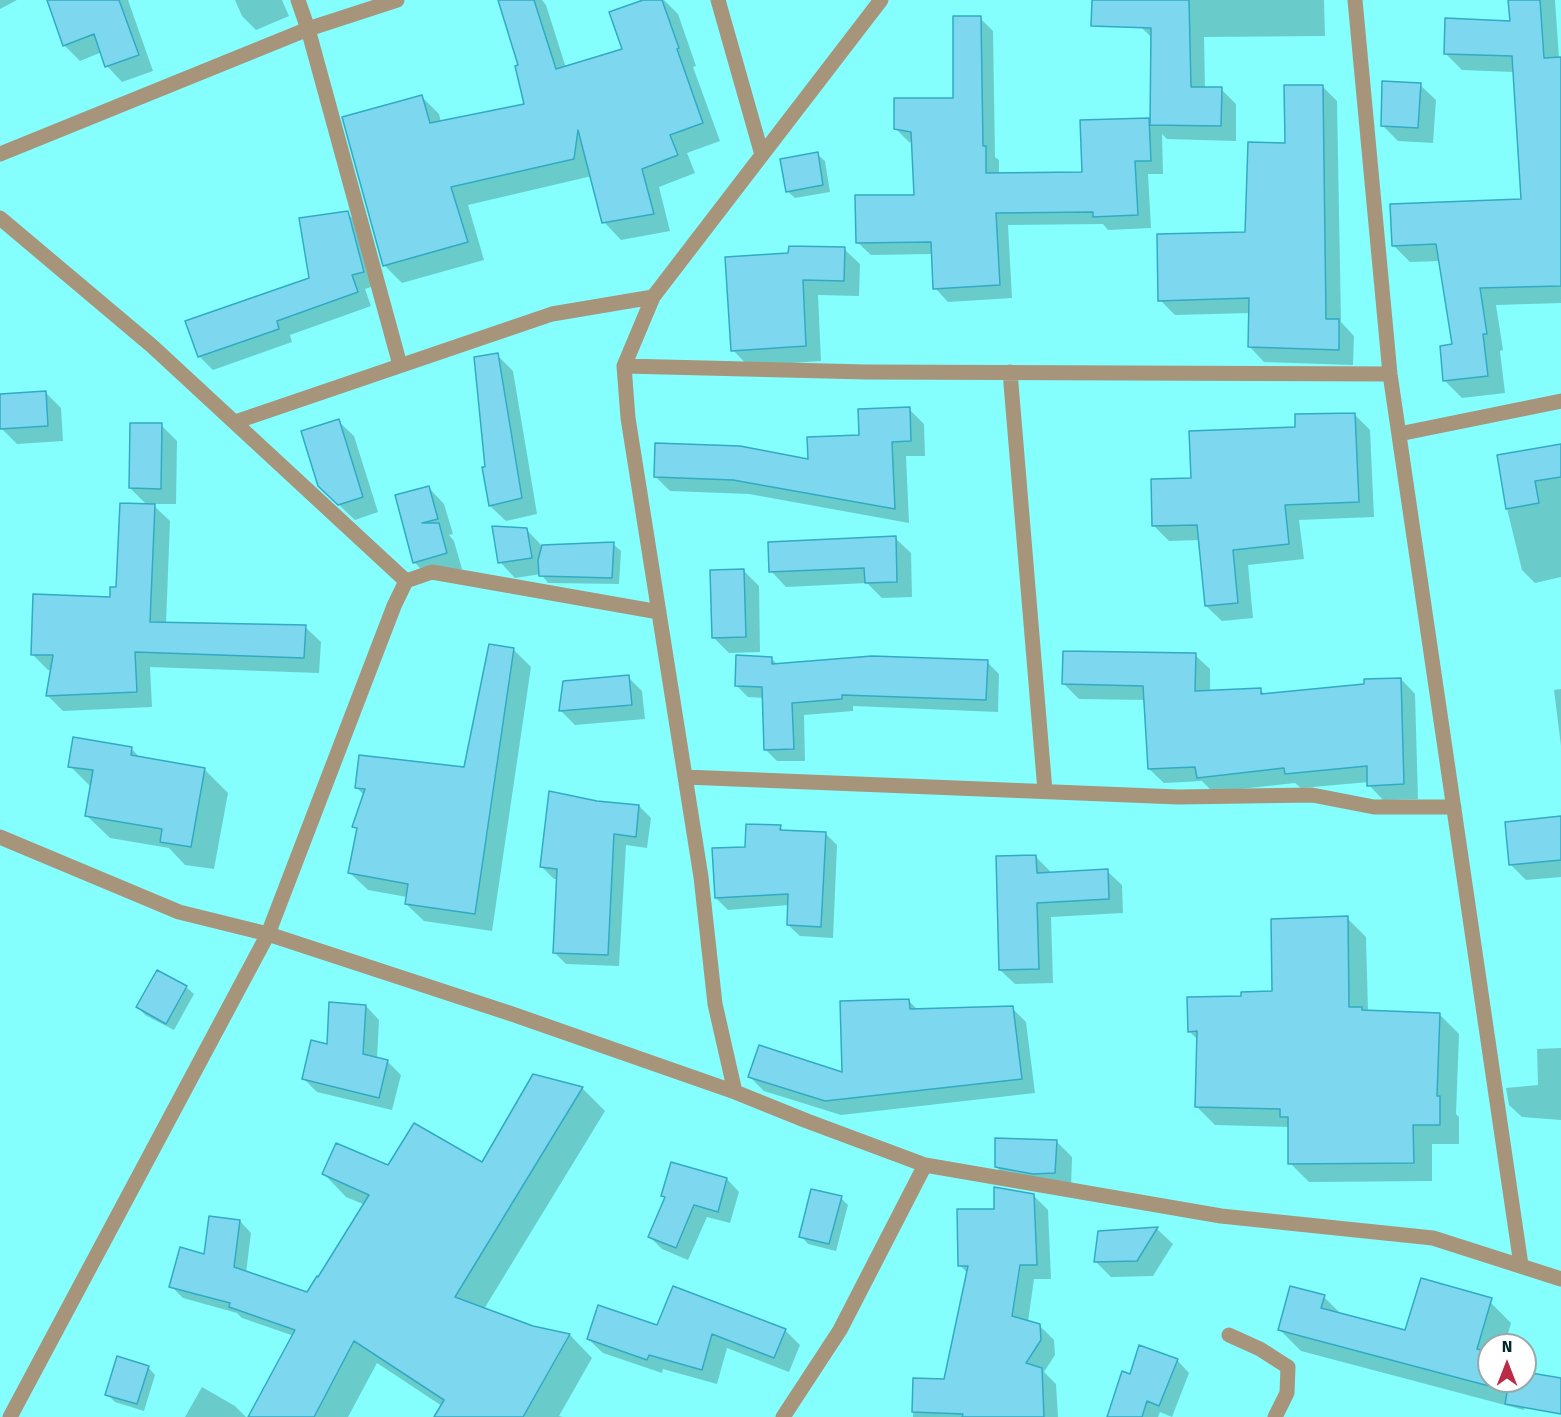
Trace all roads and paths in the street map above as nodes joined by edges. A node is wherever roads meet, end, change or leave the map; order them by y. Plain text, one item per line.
1 (298, 0) edge
2 (397, 0) edge
3 (718, 0) edge
4 (881, 0) edge
5 (1354, 0) edge
6 (308, 29) junction
7 (0, 154) edge
8 (762, 155) junction
9 (0, 218) edge
10 (653, 297) junction
11 (400, 365) junction
12 (624, 366) junction
13 (1010, 372) junction
14 (1390, 374) junction
15 (1561, 401) edge
16 (235, 422) junction
17 (1399, 434) junction
18 (406, 581) junction
19 (659, 612) junction
20 (685, 777) junction
21 (1046, 792) junction
22 (1454, 807) junction
23 (0, 837) edge
24 (268, 934) junction
25 (735, 1092) junction
26 (925, 1165) junction
27 (1521, 1265) junction
28 (1561, 1279) edge
29 (1229, 1335) dead end
30 (10, 1417) edge
31 (783, 1417) edge
32 (1275, 1417) edge

1 - 6 street
2 - 6 street
3 - 8 street
4 - 8 street
5 - 14 street
6 - 7 street
6 - 11 street
8 - 10 street
9 - 16 street
10 - 11 street
10 - 12 street
11 - 16 street
12 - 13 street
12 - 19 street
13 - 14 street
13 - 21 street
14 - 17 street
15 - 17 street
16 - 18 street
17 - 22 street
18 - 19 street
18 - 24 street
19 - 20 street
20 - 21 street
20 - 25 street
21 - 22 street
22 - 27 street
23 - 24 street
24 - 25 street
24 - 30 street
25 - 26 street
26 - 27 street
26 - 31 street
27 - 28 street
29 - 32 street

